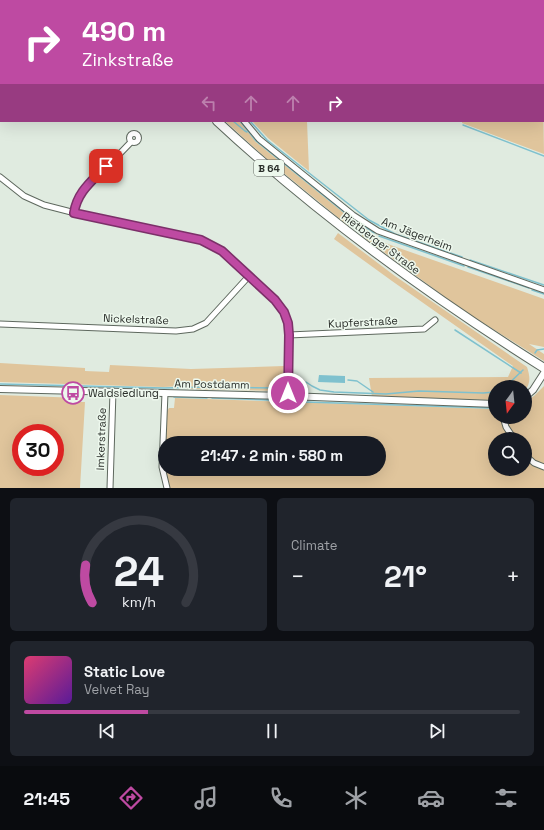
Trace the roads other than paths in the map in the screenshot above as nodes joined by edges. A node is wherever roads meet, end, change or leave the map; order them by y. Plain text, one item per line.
1 (219, 122) edge
2 (245, 122) edge
3 (131, 142) dead end
4 (0, 177) edge
5 (74, 213) junction
6 (248, 276) junction
7 (544, 290) edge
8 (435, 320) dead end
9 (0, 324) edge
10 (289, 335) junction
11 (544, 368) edge
12 (544, 373) edge
13 (0, 389) edge
14 (113, 391) junction
15 (532, 391) edge
16 (165, 393) junction
17 (288, 396) junction
18 (488, 404) edge
19 (532, 461) edge
20 (544, 467) edge
21 (110, 488) edge
22 (167, 488) edge

1 - 11 main road, Rietberger Straße / B 64
2 - 7 street, Am Jägerheim
3 - 5 street
4 - 5 street
5 - 6 street
6 - 9 street, Nickelstraße
6 - 10 street
8 - 10 street, Kupferstraße
10 - 17 street
12 - 15 street
13 - 14 street, Am Postdamm
14 - 16 street, Am Postdamm
14 - 21 street, Imkerstraße
16 - 17 street, Am Postdamm
16 - 22 street
17 - 18 street, Am Postdamm
19 - 20 street

